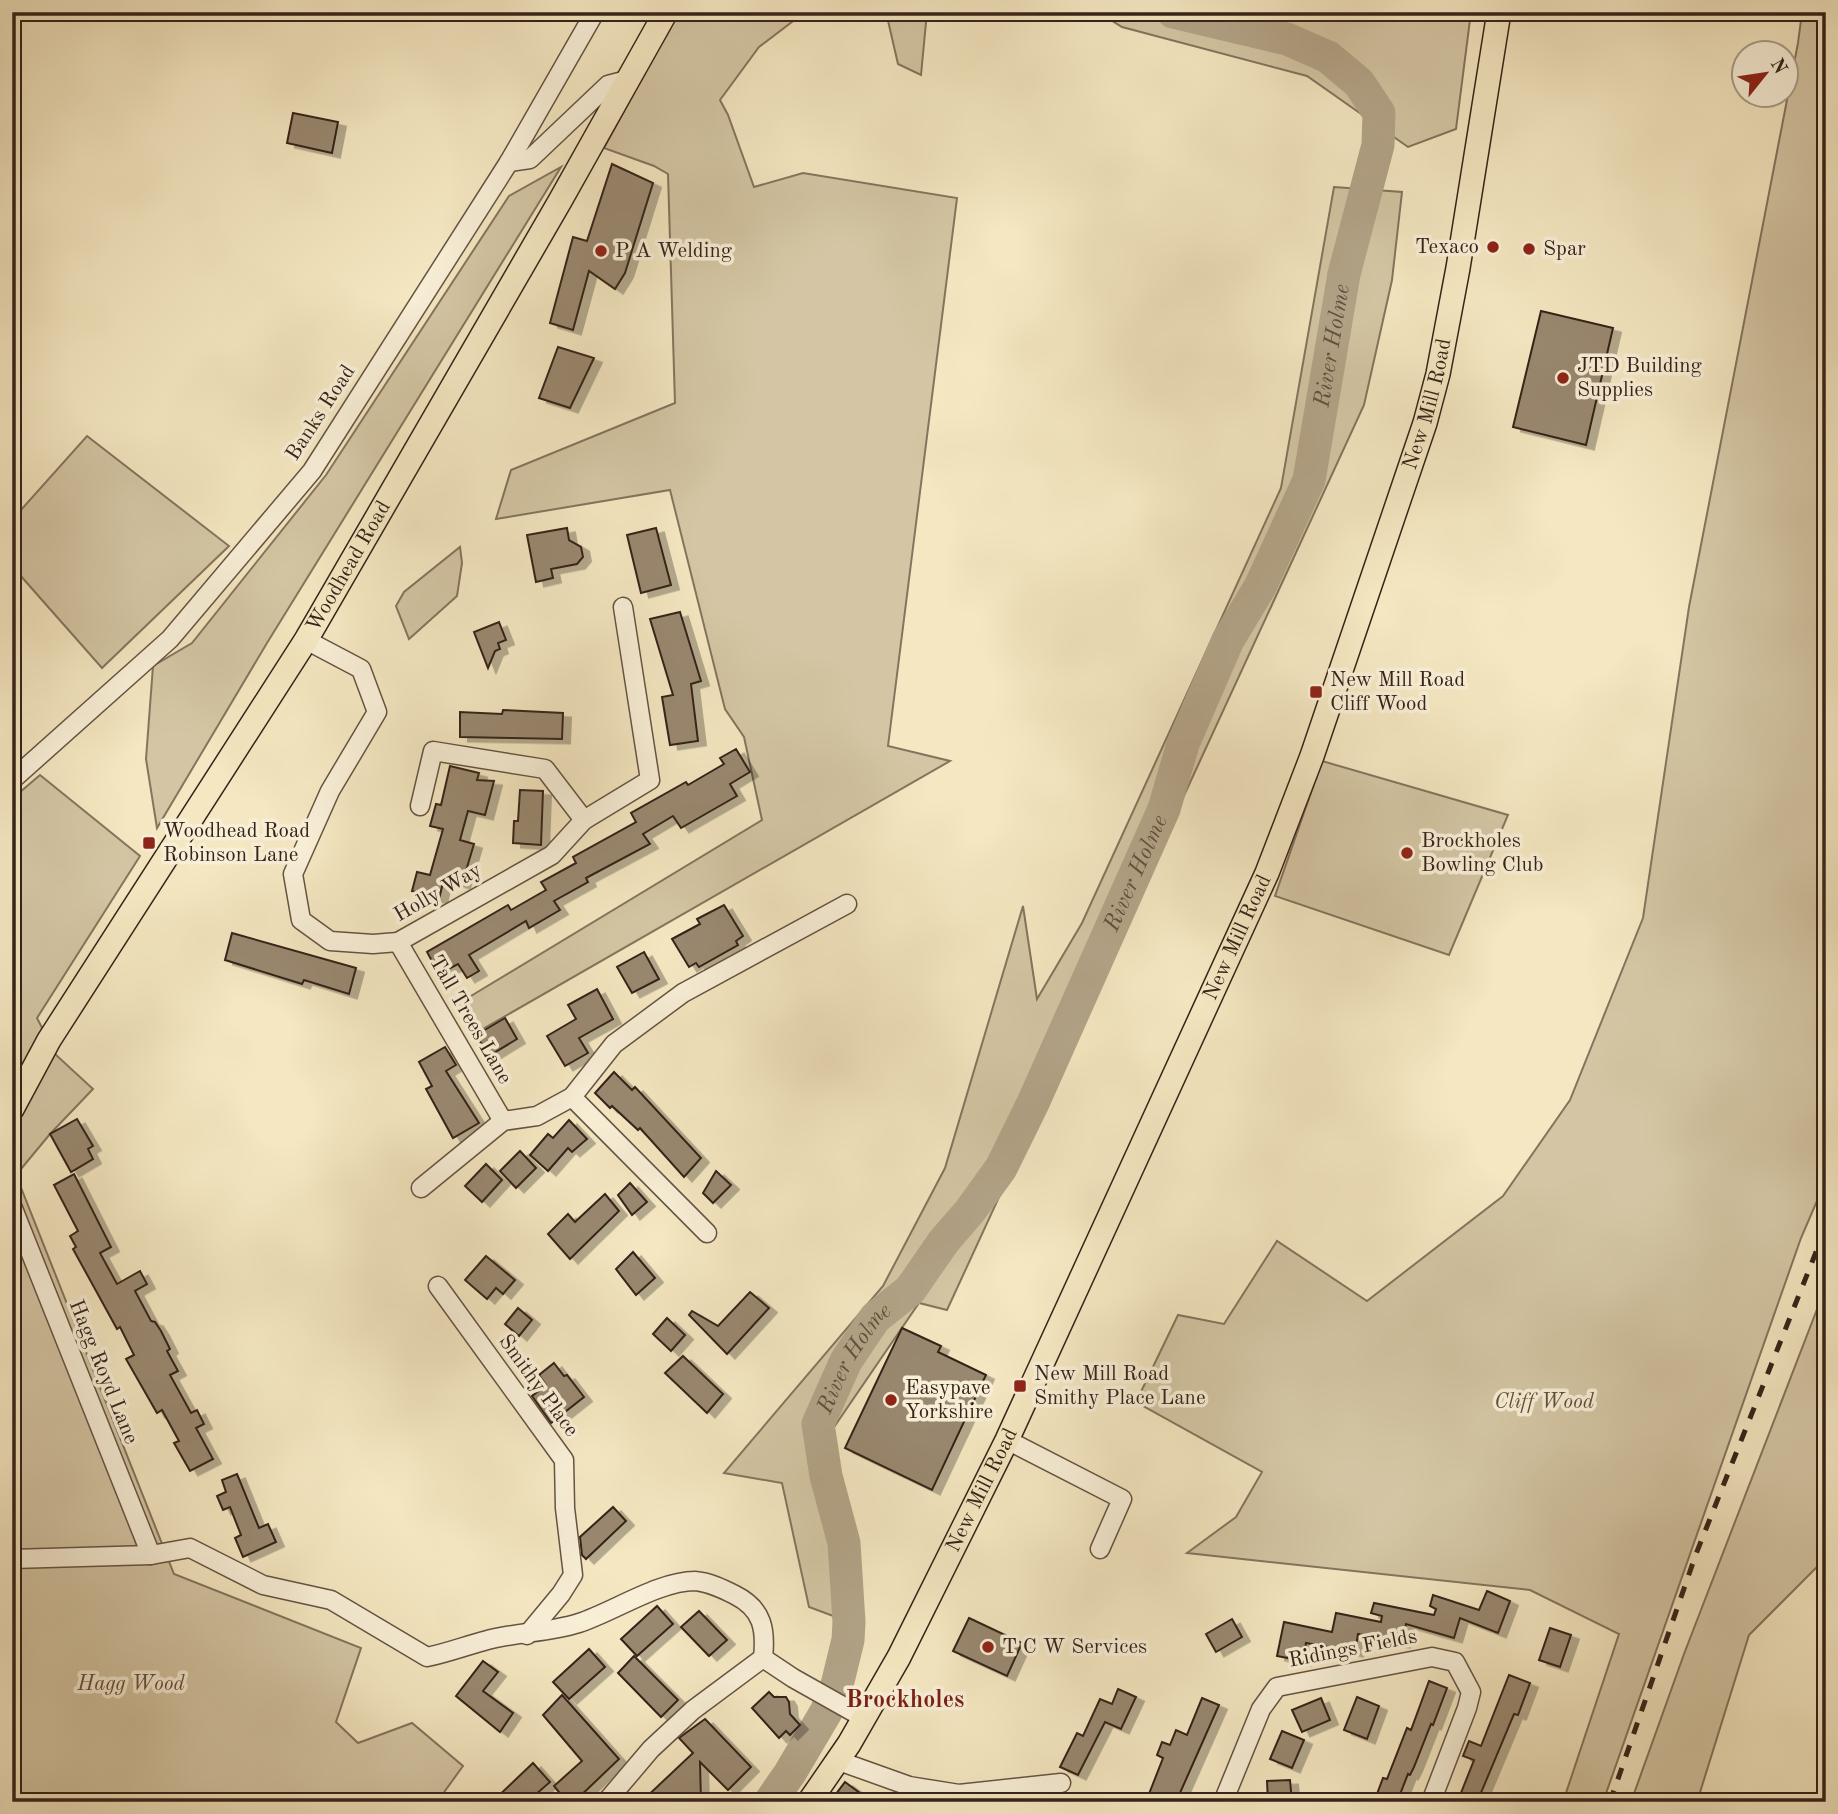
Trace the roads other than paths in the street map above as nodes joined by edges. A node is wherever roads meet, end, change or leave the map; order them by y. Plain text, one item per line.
1 (595, 12) edge
2 (666, 12) edge
3 (1499, 12) edge
4 (627, 80) junction
5 (509, 162) junction
6 (623, 607) dead end
7 (306, 640) junction
8 (12, 780) edge
9 (420, 806) dead end
10 (584, 820) junction
11 (848, 904) dead end
12 (398, 942) junction
13 (572, 1097) junction
14 (12, 1109) edge
15 (503, 1121) junction
16 (421, 1188) dead end
17 (12, 1206) edge
18 (707, 1233) dead end
19 (438, 1286) dead end
20 (1007, 1440) junction
21 (1100, 1549) dead end
22 (150, 1555) junction
23 (12, 1559) edge
24 (527, 1635) junction
25 (763, 1658) junction
26 (856, 1713) junction
27 (839, 1760) junction
28 (1061, 1783) dead end
29 (606, 1802) edge
30 (809, 1802) edge
31 (1223, 1802) edge
32 (1431, 1802) edge

1 - 5 street, Banks Road
2 - 4 main road, Woodhead Road
3 - 20 main road, New Mill Road
4 - 5 street
4 - 7 main road, Woodhead Road
5 - 8 street, Banks Road
6 - 10 street, Holly Way
7 - 12 street, Holly Way
7 - 14 main road, Woodhead Road
9 - 10 street
10 - 12 street, Holly Way
11 - 13 street
12 - 15 street, Tall Trees Lane
13 - 15 street
13 - 18 street
15 - 16 street
17 - 22 street, Hagg Royd Lane
19 - 24 street, Smithy Place
20 - 21 street
20 - 26 main road, New Mill Road
22 - 23 street
22 - 24 street
24 - 25 street
25 - 26 street
25 - 29 street
26 - 27 main road, New Mill Road
27 - 28 street
27 - 30 main road, New Mill Road
31 - 32 street, Ridings Fields

